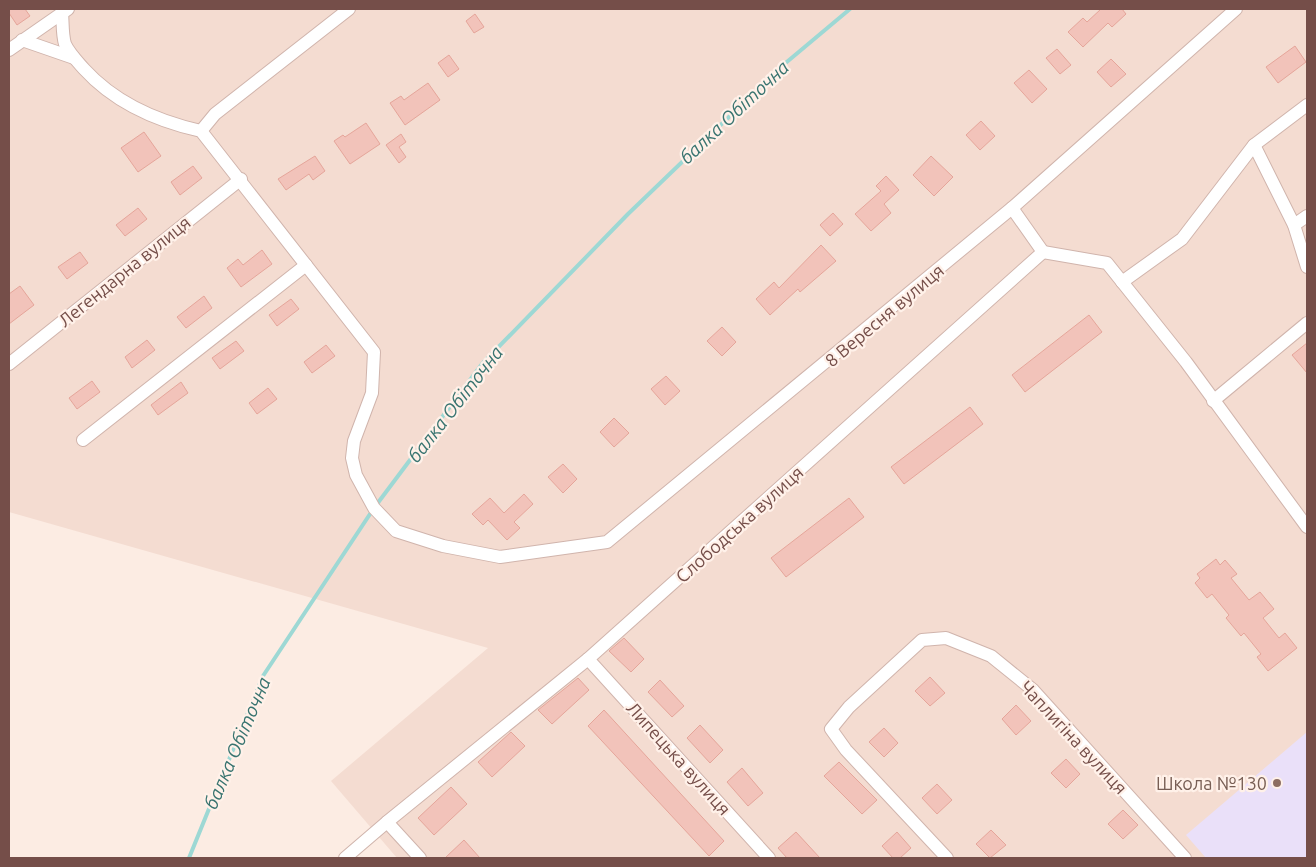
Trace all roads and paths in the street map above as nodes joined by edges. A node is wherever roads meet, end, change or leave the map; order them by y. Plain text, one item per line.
1 (349, 9) edge
2 (1236, 9) edge
3 (65, 11) edge
4 (22, 40) junction
5 (9, 50) edge
6 (74, 58) junction
7 (1307, 105) edge
8 (201, 131) junction
9 (1254, 145) junction
10 (241, 179) junction
11 (1012, 208) junction
12 (1307, 216) edge
13 (1294, 225) junction
14 (1043, 252) junction
15 (306, 265) junction
16 (1307, 267) edge
17 (1122, 282) junction
18 (1307, 323) edge
19 (9, 364) edge
20 (1213, 401) junction
21 (83, 440) dead end
22 (1307, 527) edge
23 (588, 658) junction
24 (386, 822) junction
25 (345, 858) edge
26 (420, 858) edge
27 (769, 858) edge
28 (947, 858) edge
29 (1185, 858) edge

1 - 8 street
2 - 11 street, 8 Вересня вулиця
3 - 4 street
3 - 6 street
4 - 5 street
4 - 6 street
6 - 8 street
7 - 9 street
8 - 10 street
9 - 13 street
9 - 17 street
10 - 15 street
10 - 19 street, Легендарна вулиця
11 - 14 street
11 - 15 street, 8 Вересня вулиця
12 - 13 street
13 - 16 street
14 - 17 street
14 - 23 street, Слободська вулиця
15 - 21 street
17 - 20 street
18 - 20 street
20 - 22 street
23 - 24 street, Слободська вулиця
23 - 27 street, Липецька вулиця
24 - 25 street, Слободська вулиця
24 - 26 street
28 - 29 street, Чаплигіна вулиця

